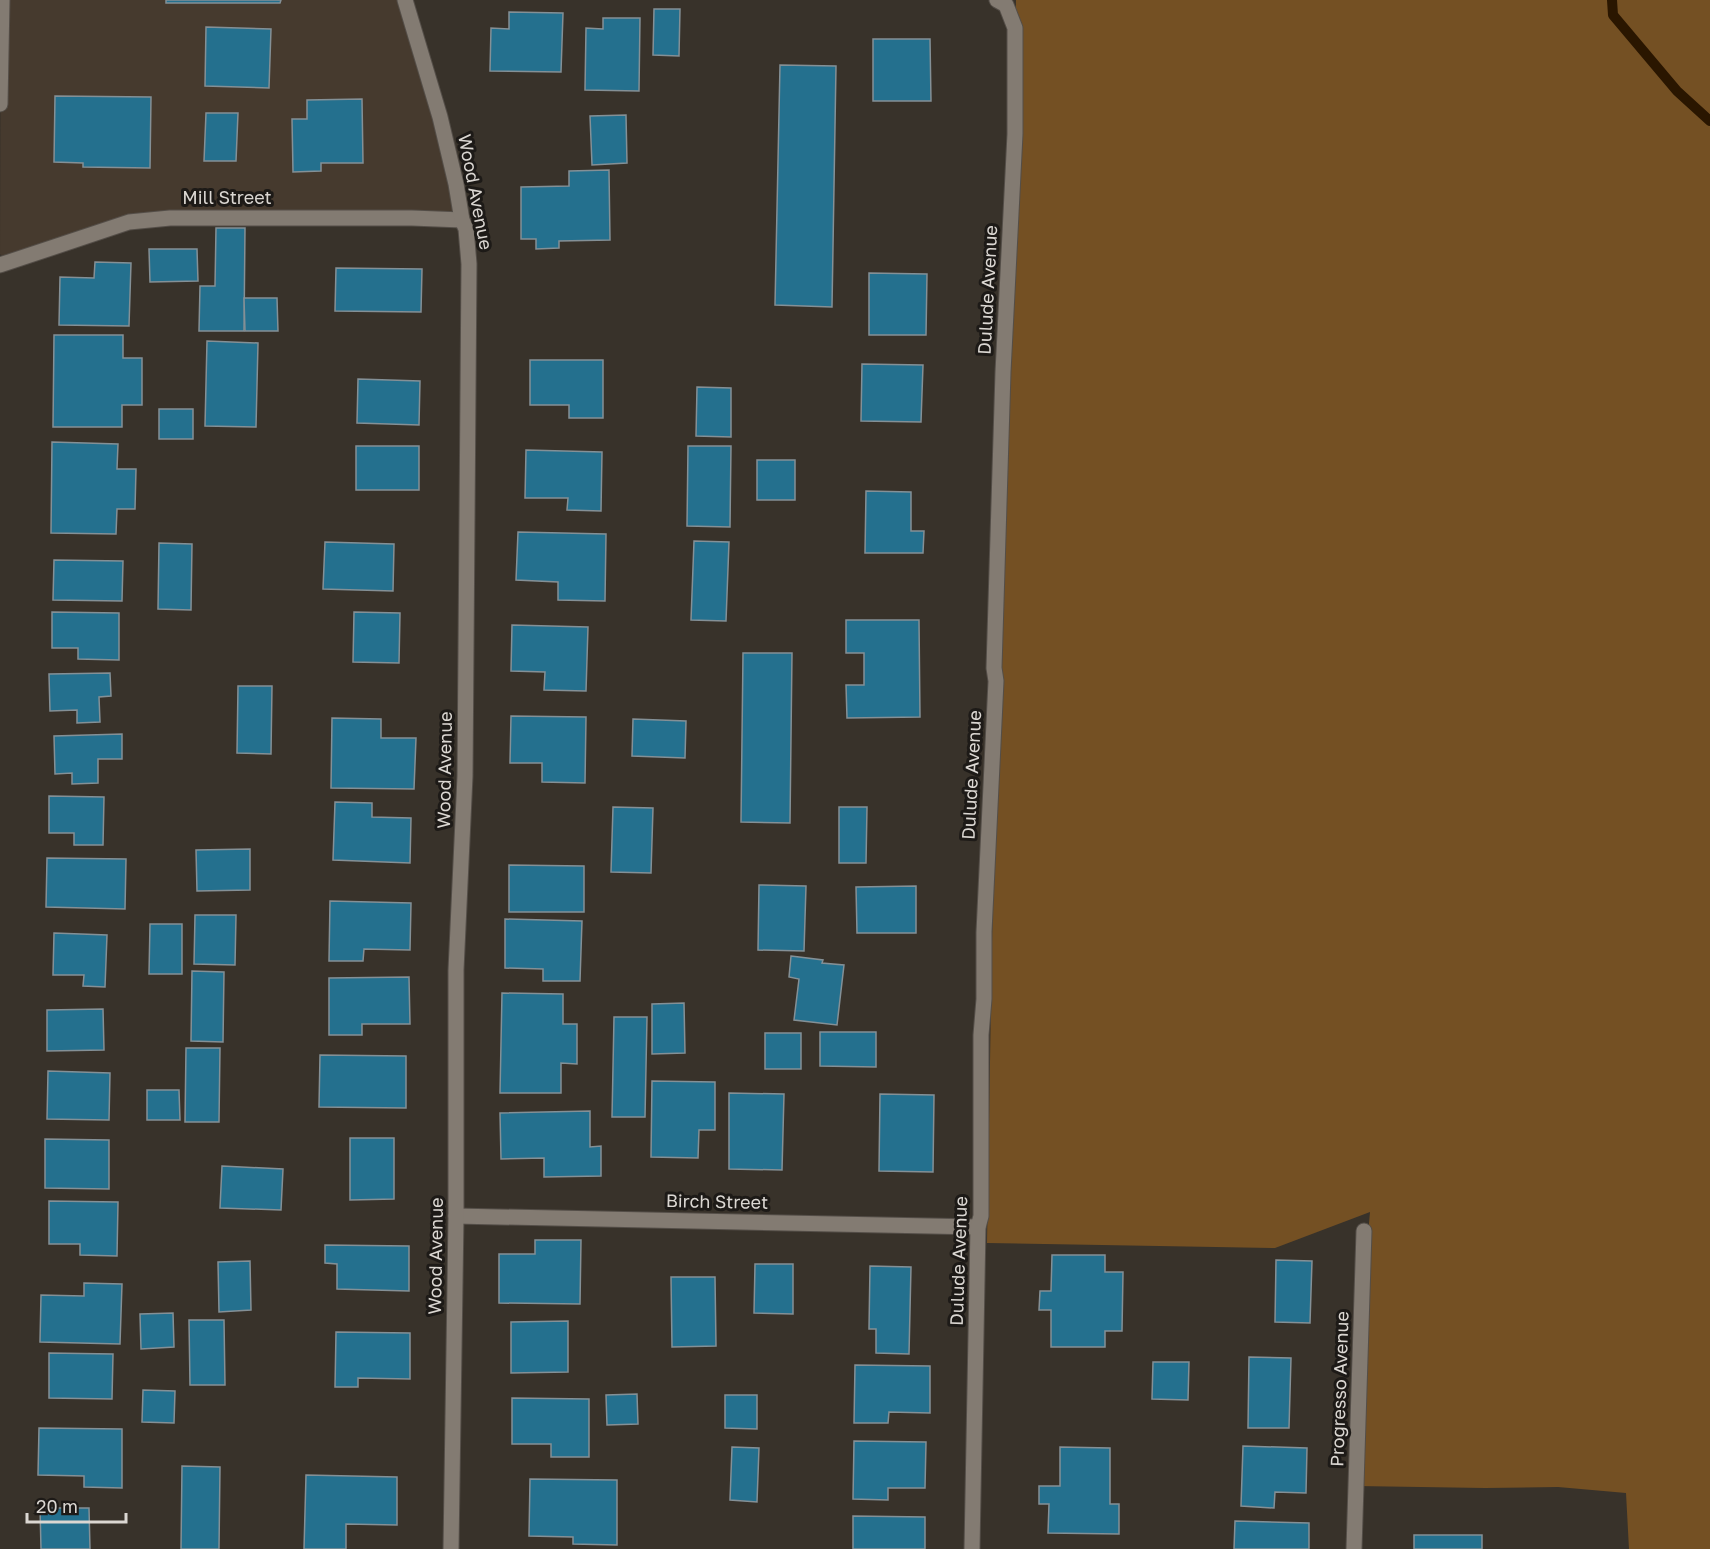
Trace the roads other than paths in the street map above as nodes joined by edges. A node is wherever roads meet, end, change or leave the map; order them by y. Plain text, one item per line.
1 (2, 0) edge
2 (405, 0) edge
3 (1001, 2) edge
4 (0, 104) edge
5 (462, 220) junction
6 (0, 265) edge
7 (456, 1216) junction
8 (978, 1227) junction
9 (1364, 1231) dead end
10 (451, 1549) edge
11 (972, 1549) edge
12 (1354, 1549) edge

1 - 4 street
2 - 5 street, Wood Avenue
3 - 8 street, Dulude Avenue
5 - 6 street, Mill Street
5 - 7 street, Wood Avenue
7 - 8 street, Birch Street
7 - 10 street, Wood Avenue
8 - 11 street, Dulude Avenue
9 - 12 street, Progresso Avenue

